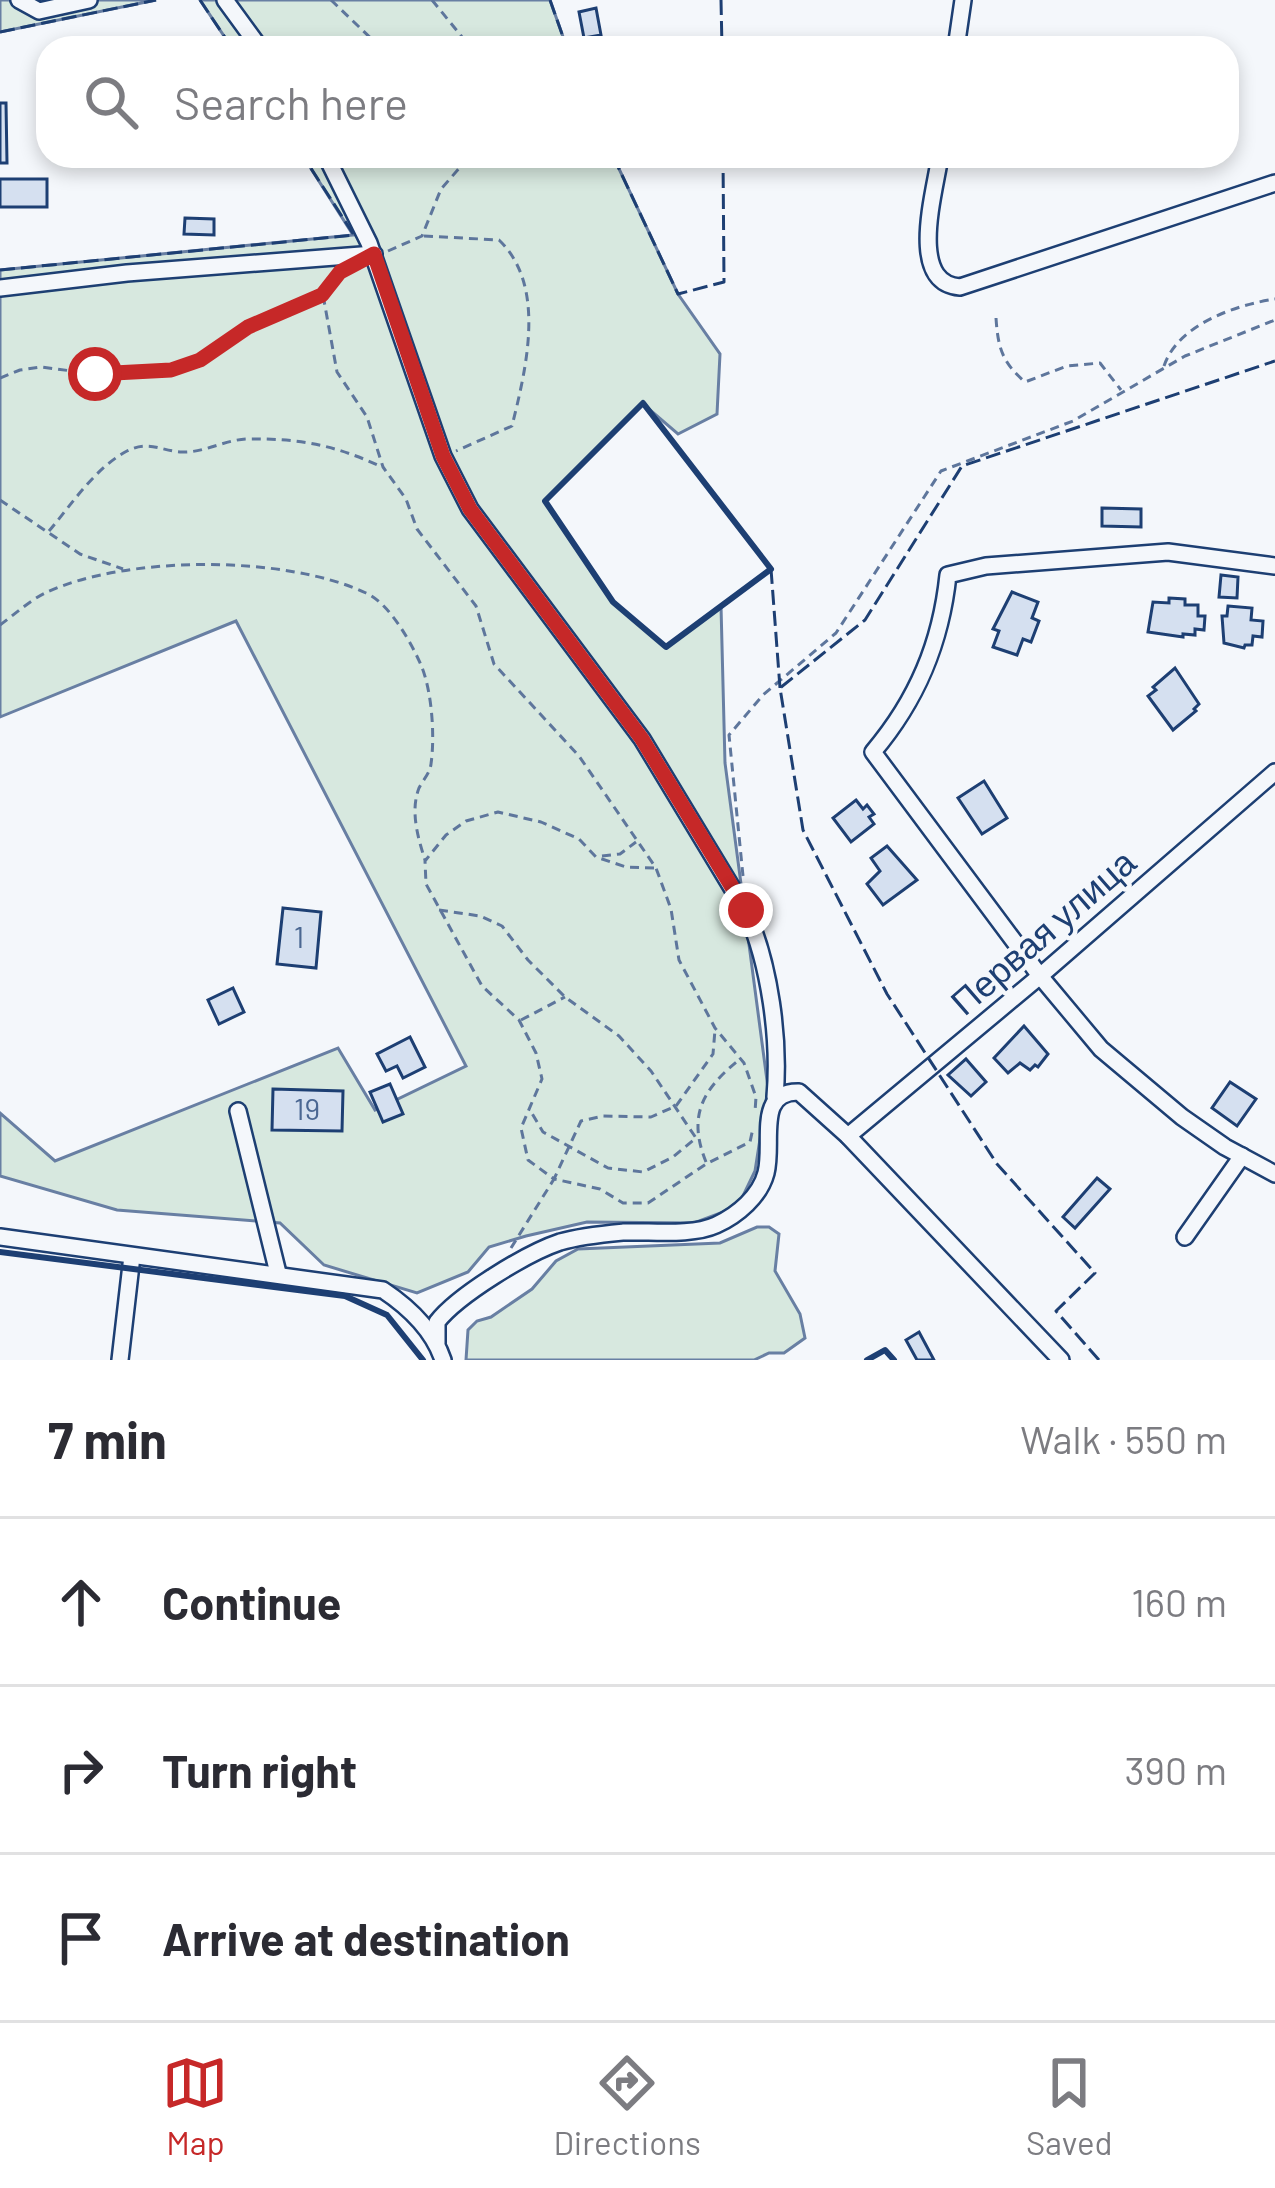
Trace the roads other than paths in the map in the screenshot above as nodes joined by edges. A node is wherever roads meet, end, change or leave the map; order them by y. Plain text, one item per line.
1 (19, 0) edge
2 (89, 0) edge
3 (225, 0) edge
4 (963, 0) edge
5 (251, 36) edge
6 (958, 36) edge
7 (332, 168) edge
8 (939, 168) edge
9 (1275, 183) edge
10 (374, 254) junction
11 (0, 288) edge
12 (1275, 566) edge
13 (1275, 772) edge
14 (1040, 976) junction
15 (775, 1097) junction
16 (238, 1111) dead end
17 (848, 1136) junction
18 (1242, 1156) junction
19 (1275, 1174) edge
20 (0, 1237) edge
21 (1185, 1238) dead end
22 (132, 1256) junction
23 (278, 1273) junction
24 (440, 1352) edge
25 (120, 1360) edge
26 (1061, 1360) edge

1 - 2 street
3 - 5 street
4 - 6 street
7 - 10 street
8 - 9 street
10 - 11 street
10 - 15 street
12 - 14 street
13 - 14 street, Первая улица
14 - 17 street, Первая улица
14 - 18 street
15 - 17 street
15 - 24 street
16 - 23 street
17 - 26 street
18 - 19 street
18 - 21 street
20 - 22 street
22 - 23 street
22 - 25 street
23 - 24 street

